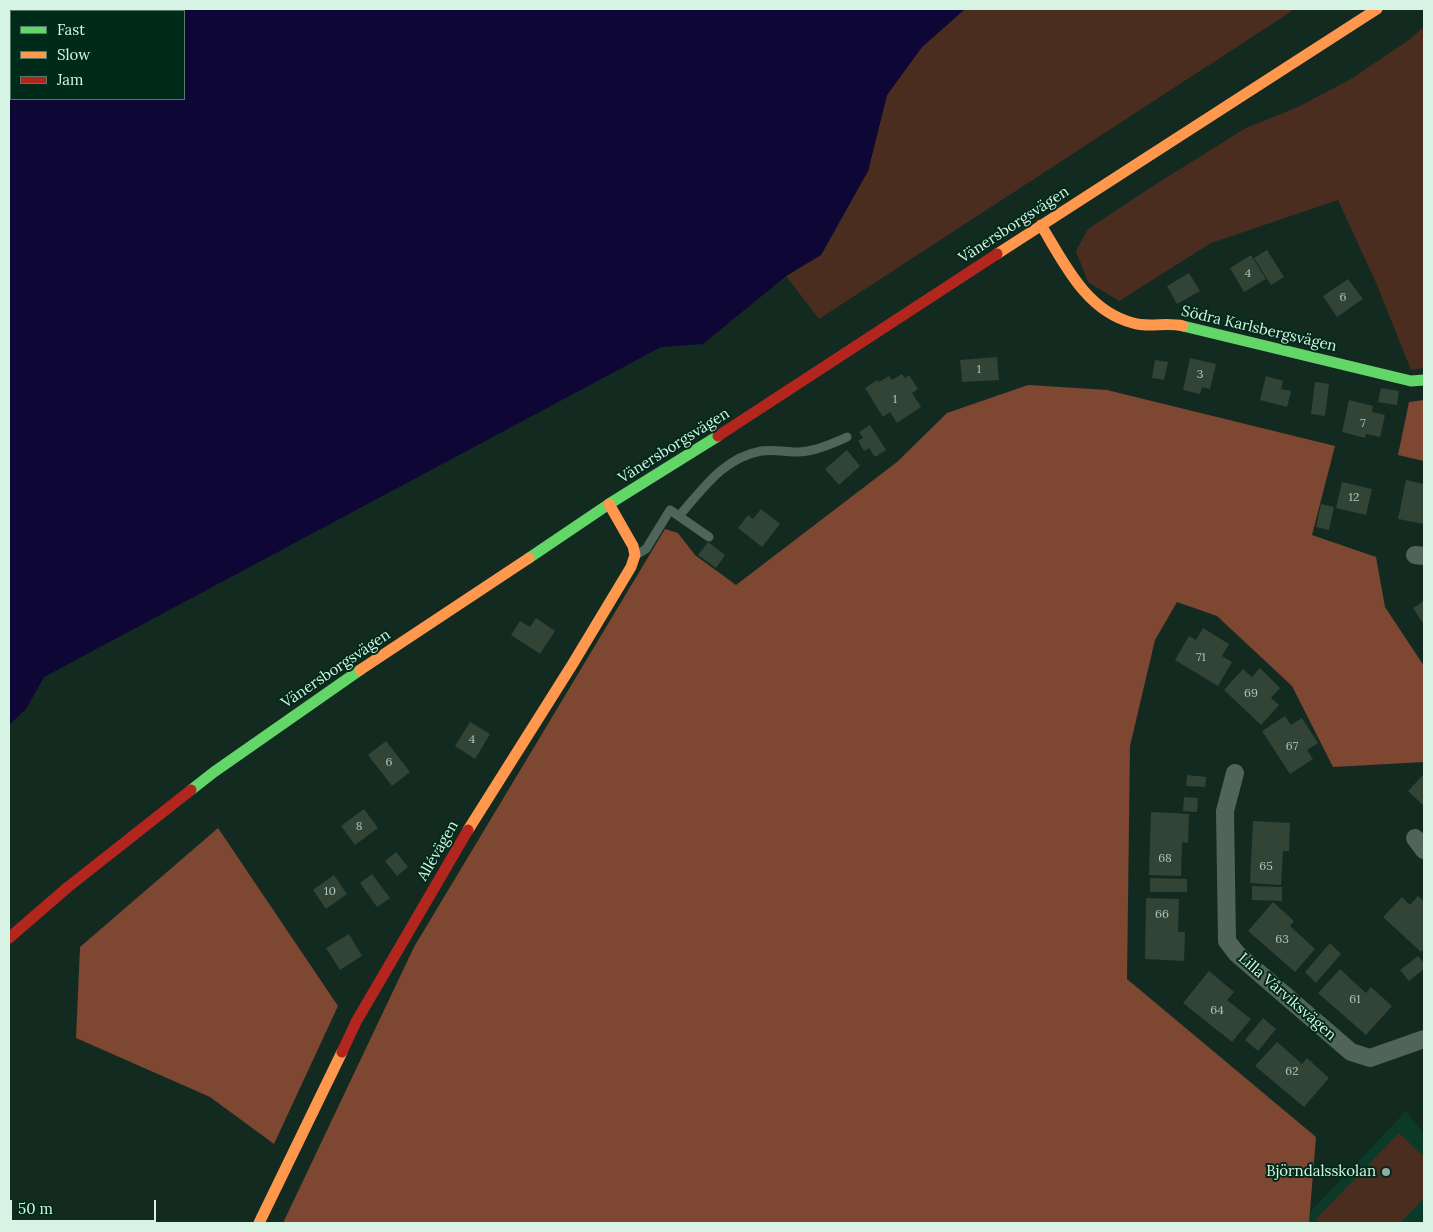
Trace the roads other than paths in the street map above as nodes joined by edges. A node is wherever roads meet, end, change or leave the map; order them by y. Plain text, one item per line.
1 (1377, 9) edge
2 (1041, 225) junction
3 (1424, 380) edge
4 (846, 437) dead end
5 (609, 504) junction
6 (679, 516) junction
7 (709, 537) dead end
8 (635, 556) junction
9 (1235, 773) dead end
10 (9, 938) edge
11 (1424, 1039) edge
12 (259, 1223) edge

1 - 2 main road, Vänersborgsvägen
2 - 3 main road, Södra Karlsbergsvägen
2 - 5 main road, Vänersborgsvägen
4 - 6 lane
5 - 8 main road
5 - 10 main road, Vänersborgsvägen
6 - 7 lane
6 - 8 lane
8 - 12 main road, Allévägen
9 - 11 street, Lilla Vårviksvägen

